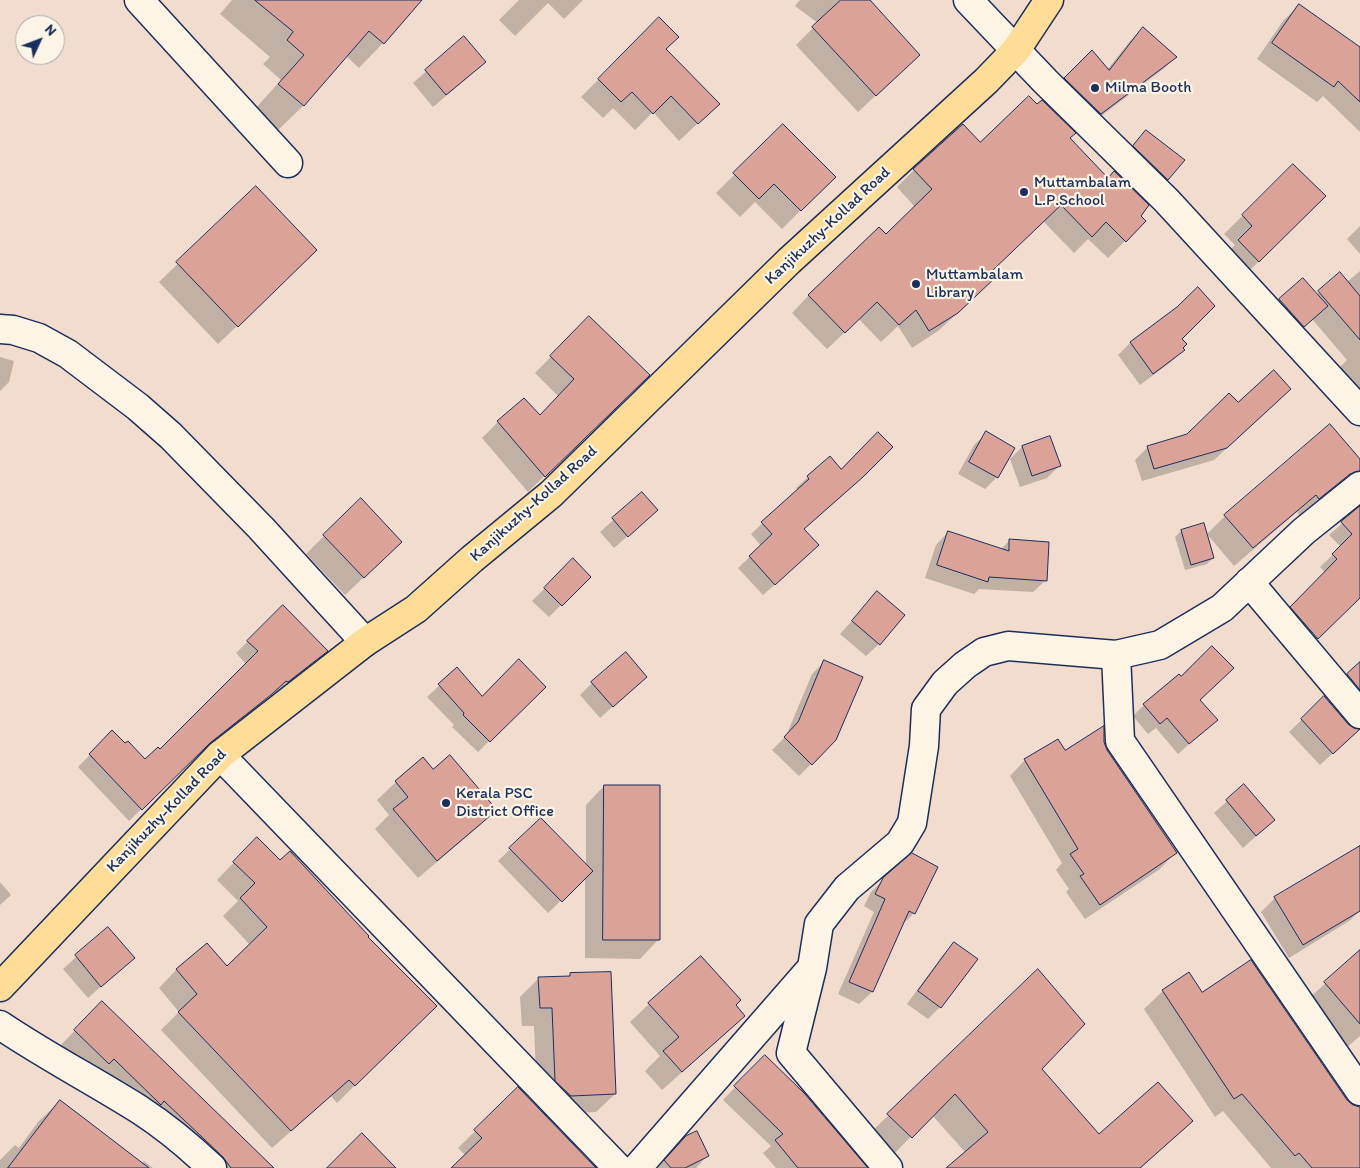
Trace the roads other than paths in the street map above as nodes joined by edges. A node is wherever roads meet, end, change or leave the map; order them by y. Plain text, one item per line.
1 (139, 0) edge
2 (968, 0) edge
3 (1049, 0) edge
4 (1016, 50) junction
5 (288, 163) dead end
6 (0, 329) edge
7 (1360, 411) edge
8 (1360, 486) edge
9 (1249, 582) junction
10 (365, 642) junction
11 (1116, 655) junction
12 (1360, 714) edge
13 (220, 755) junction
14 (812, 968) junction
15 (0, 987) edge
16 (0, 1025) edge
17 (1360, 1091) edge
18 (212, 1168) edge
19 (618, 1168) edge
20 (638, 1168) edge
21 (888, 1168) edge

1 - 5 street
2 - 4 street
3 - 4 main road, Kanjikuzhy-Kollad Road
4 - 7 street
4 - 10 main road, Kanjikuzhy-Kollad Road
6 - 10 street
8 - 9 street
9 - 11 street
9 - 12 street
10 - 13 main road, Kanjikuzhy-Kollad Road
11 - 14 street
11 - 17 street
13 - 15 main road, Kanjikuzhy-Kollad Road
13 - 19 street
14 - 20 street
14 - 21 street
16 - 18 street

